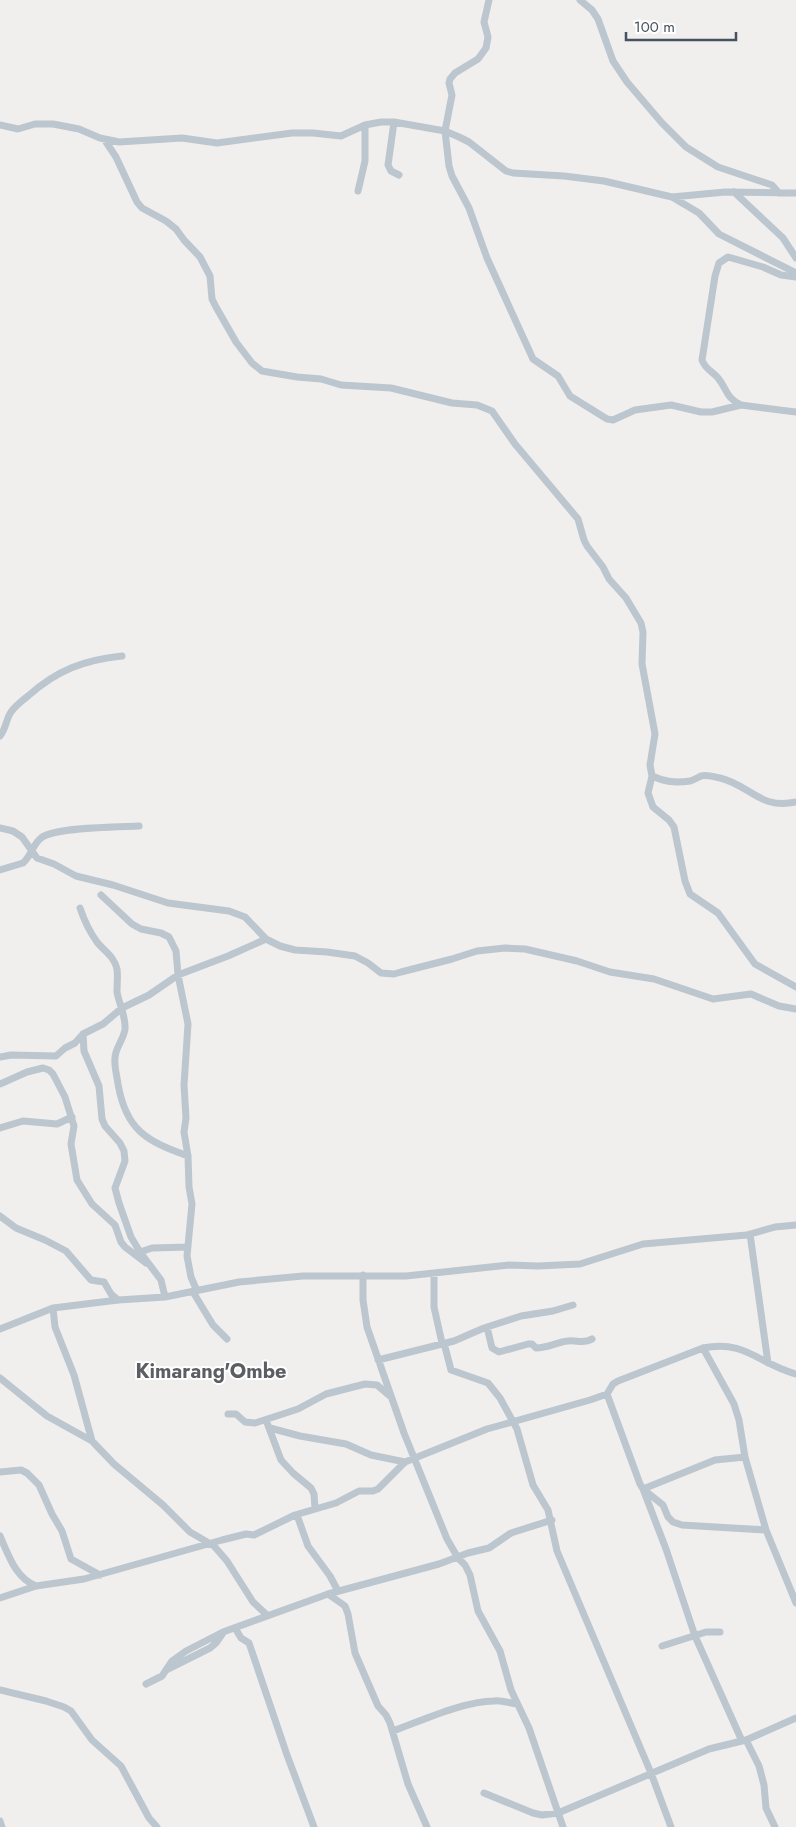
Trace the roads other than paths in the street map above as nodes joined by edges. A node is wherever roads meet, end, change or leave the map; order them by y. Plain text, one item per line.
1 (489, 0) edge
2 (580, 0) edge
3 (585, 0) edge
4 (591, 9) junction
5 (394, 122) junction
6 (0, 125) edge
7 (365, 125) junction
8 (445, 131) junction
9 (104, 139) junction
10 (399, 175) dead end
11 (358, 191) dead end
12 (734, 192) junction
13 (778, 193) junction
14 (796, 194) edge
15 (672, 197) junction
16 (796, 258) edge
17 (796, 275) edge
18 (741, 405) junction
19 (796, 412) edge
20 (122, 656) dead end
21 (0, 736) edge
22 (652, 776) junction
23 (796, 802) edge
24 (139, 826) dead end
25 (0, 828) edge
26 (31, 851) junction
27 (0, 870) edge
28 (101, 896) dead end
29 (80, 908) dead end
30 (266, 939) junction
31 (178, 975) junction
32 (796, 987) edge
33 (122, 1008) junction
34 (796, 1009) edge
35 (83, 1034) junction
36 (0, 1057) edge
37 (0, 1084) edge
38 (72, 1117) junction
39 (0, 1128) edge
40 (188, 1156) junction
41 (0, 1216) edge
42 (796, 1225) edge
43 (750, 1234) junction
44 (188, 1247) junction
45 (140, 1252) junction
46 (151, 1266) junction
47 (434, 1273) junction
48 (363, 1275) junction
49 (195, 1292) junction
50 (165, 1297) junction
51 (118, 1300) junction
52 (573, 1305) dead end
53 (53, 1308) junction
54 (487, 1327) junction
55 (0, 1329) edge
56 (227, 1339) dead end
57 (592, 1339) dead end
58 (443, 1343) junction
59 (703, 1348) junction
60 (378, 1360) junction
61 (768, 1363) junction
62 (796, 1374) edge
63 (0, 1378) edge
64 (607, 1394) junction
65 (392, 1398) junction
66 (228, 1414) dead end
67 (266, 1420) junction
68 (513, 1422) junction
69 (270, 1428) junction
70 (92, 1441) junction
71 (745, 1457) junction
72 (414, 1459) junction
73 (405, 1462) junction
74 (0, 1472) edge
75 (643, 1489) junction
76 (315, 1509) junction
77 (296, 1515) junction
78 (552, 1520) junction
79 (766, 1530) junction
80 (0, 1536) edge
81 (209, 1544) junction
82 (458, 1558) junction
83 (100, 1575) junction
84 (36, 1586) junction
85 (338, 1591) junction
86 (328, 1594) junction
87 (0, 1598) edge
88 (796, 1603) edge
89 (267, 1615) junction
90 (235, 1628) junction
91 (720, 1632) dead end
92 (695, 1636) junction
93 (662, 1646) dead end
94 (146, 1684) dead end
95 (0, 1690) edge
96 (517, 1704) junction
97 (796, 1718) edge
98 (393, 1731) junction
99 (744, 1740) junction
100 (651, 1773) junction
101 (484, 1793) dead end
102 (558, 1813) junction
103 (0, 1821) edge
104 (2, 1827) edge
105 (157, 1827) edge
106 (314, 1827) edge
107 (427, 1827) edge
108 (563, 1827) edge
109 (671, 1827) edge
110 (776, 1827) edge

1 - 8 street
2 - 4 street
3 - 4 street
4 - 13 street
5 - 7 street
5 - 8 street
5 - 10 street
6 - 9 street
7 - 9 street
7 - 11 street
8 - 15 street
8 - 18 street
9 - 22 street
12 - 13 street
12 - 15 street
12 - 16 street
13 - 14 street
15 - 17 street
17 - 18 street
18 - 19 street
20 - 21 street
22 - 23 street
22 - 32 street
24 - 26 street
25 - 26 street
26 - 27 street
26 - 30 street
28 - 31 street
29 - 33 street
30 - 31 street
30 - 34 street
31 - 33 street
31 - 40 street
33 - 35 street
33 - 40 street
35 - 36 street
35 - 45 street
37 - 38 street
38 - 39 street
38 - 46 street
40 - 44 street
41 - 51 street
42 - 43 street
43 - 47 street
43 - 61 street
44 - 45 street
44 - 49 street
45 - 46 street
46 - 50 street
47 - 48 street
47 - 58 street
48 - 49 street
48 - 60 street
49 - 50 street
49 - 56 street
50 - 51 street
51 - 53 street
52 - 54 street
53 - 55 street
53 - 70 street
54 - 57 street
54 - 58 street
58 - 60 street
58 - 68 street
59 - 61 street
59 - 64 street
59 - 71 street
60 - 65 street
61 - 62 street
63 - 70 street
64 - 68 street
64 - 75 street
65 - 67 street
65 - 72 street
66 - 67 street
67 - 69 street
68 - 72 street
68 - 78 street
69 - 73 street
69 - 76 street
70 - 81 street
71 - 75 street
71 - 79 street
72 - 73 street
72 - 82 street
73 - 76 street
74 - 83 street
75 - 79 street
75 - 92 street
76 - 77 street
77 - 81 street
77 - 85 street
78 - 82 street
78 - 100 street
79 - 88 street
80 - 84 street
81 - 83 street
81 - 89 street
82 - 85 street
82 - 96 street
83 - 84 street
84 - 87 street
85 - 86 street
86 - 89 street
86 - 98 street
89 - 90 street
90 - 94 street
90 - 106 street
91 - 92 street
92 - 93 street
92 - 99 street
95 - 105 street
96 - 98 street
96 - 102 street
97 - 99 street
98 - 107 street
99 - 100 street
99 - 110 street
100 - 102 street
100 - 109 street
101 - 102 street
102 - 108 street
103 - 104 street

